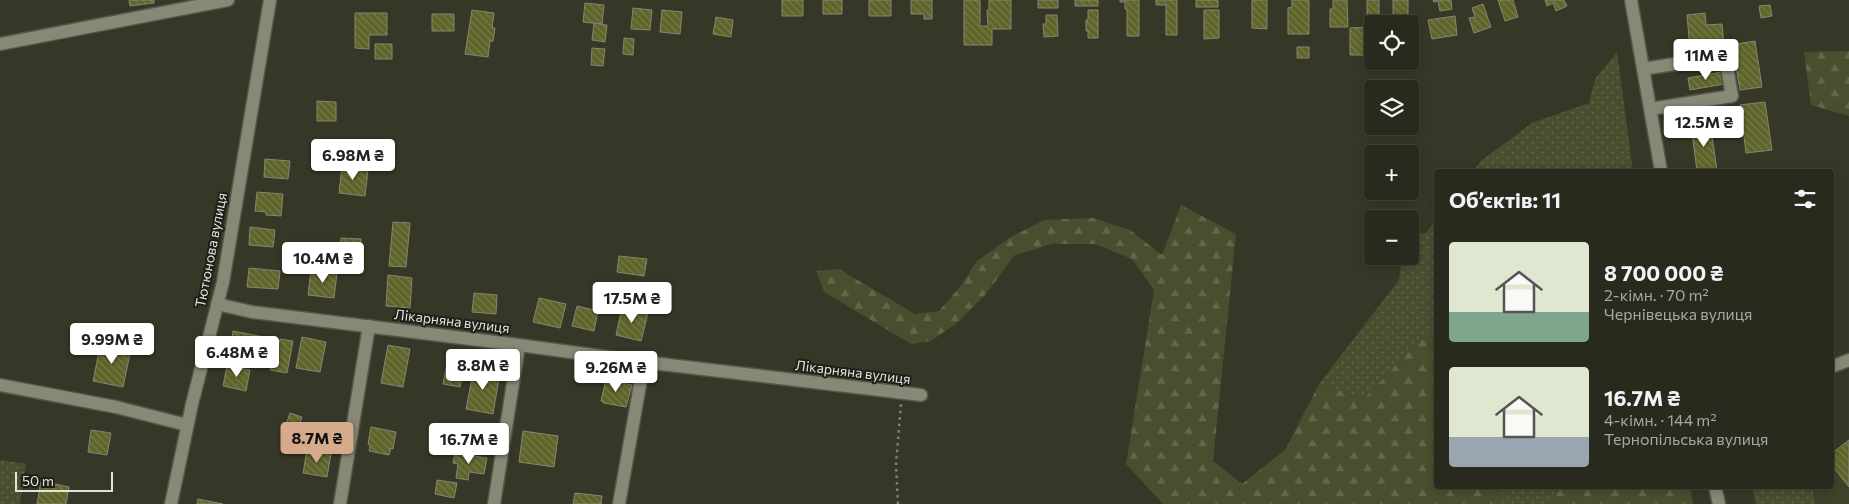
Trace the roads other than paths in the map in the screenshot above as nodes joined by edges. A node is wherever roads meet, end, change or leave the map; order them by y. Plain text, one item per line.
1 (228, 0) edge
2 (270, 0) edge
3 (1631, 0) edge
4 (0, 44) edge
5 (1643, 69) junction
6 (1650, 109) junction
7 (1661, 169) edge
8 (217, 304) junction
9 (369, 326) junction
10 (519, 345) junction
11 (1849, 360) edge
12 (644, 362) junction
13 (1834, 366) edge
14 (0, 385) edge
15 (921, 395) dead end
16 (187, 425) junction
17 (1716, 489) edge
18 (171, 504) edge
19 (340, 504) edge
20 (494, 504) edge
21 (619, 504) edge
22 (1719, 504) edge

1 - 4 street
2 - 8 street, Тютюнова вулиця
3 - 5 street
5 - 6 street
5 - 6 street
6 - 7 street
8 - 9 street, Лікарняна вулиця
8 - 16 street, Тютюнова вулиця
9 - 10 street, Лікарняна вулиця
9 - 19 street
10 - 12 street, Лікарняна вулиця
10 - 20 street
11 - 13 street
12 - 15 street, Лікарняна вулиця
12 - 21 street
14 - 16 street
16 - 18 street, Тютюнова вулиця
17 - 22 street

